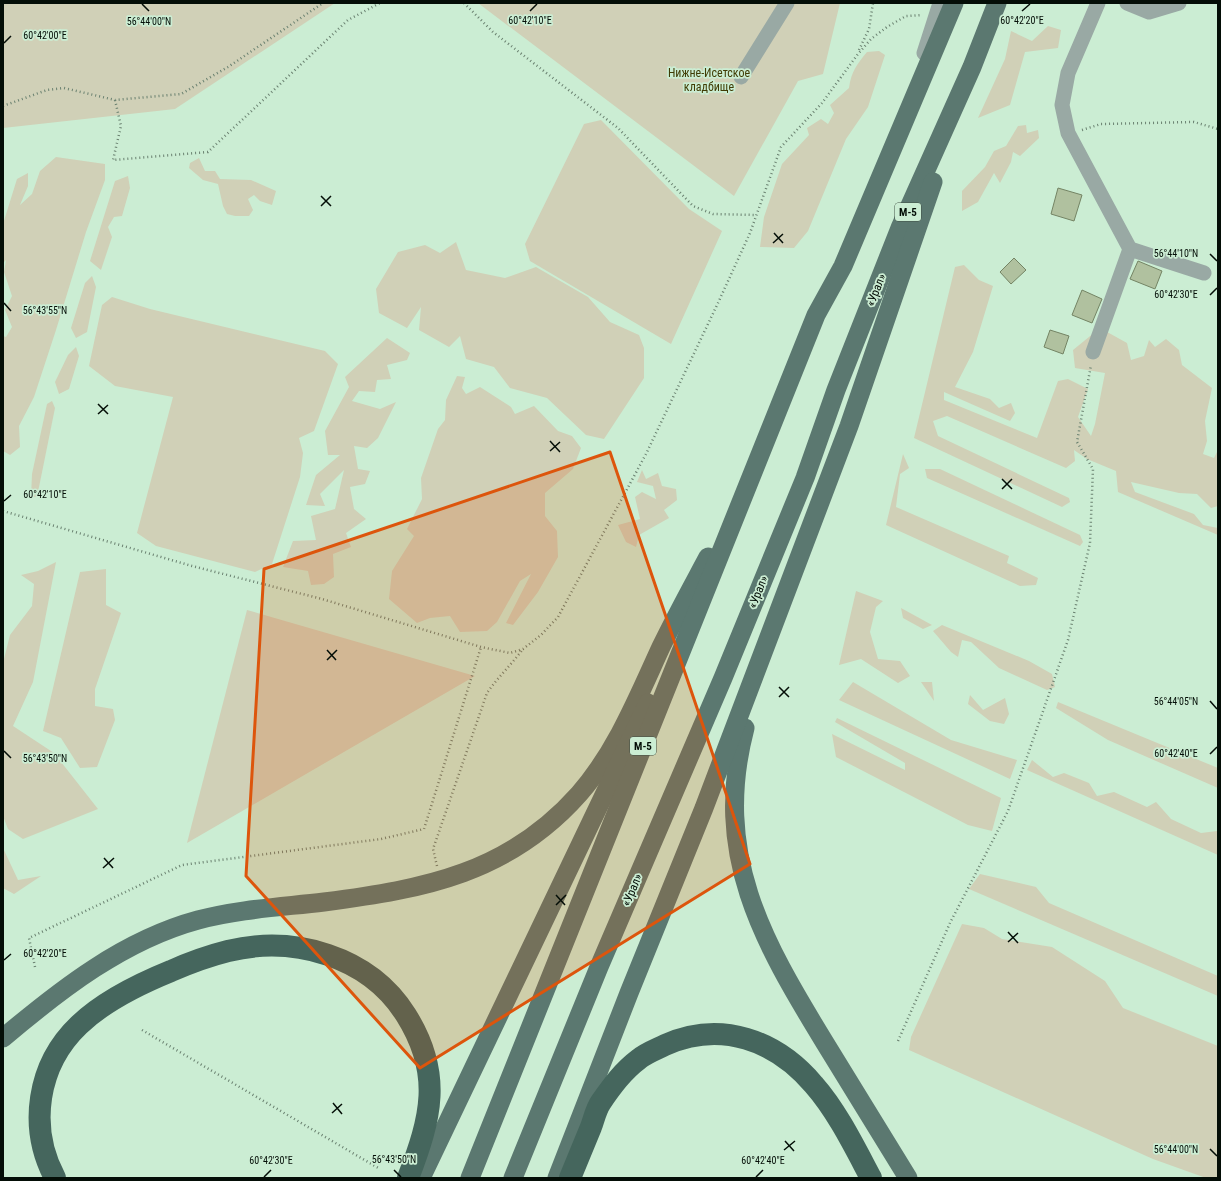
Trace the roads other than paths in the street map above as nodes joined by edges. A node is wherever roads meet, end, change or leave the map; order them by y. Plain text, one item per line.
1 (786, 3) edge
2 (997, 3) edge
3 (1098, 3) edge
4 (1127, 3) edge
5 (1179, 3) edge
6 (945, 4) edge
7 (972, 68) junction
8 (741, 76) dead end
9 (1130, 248) junction
10 (1204, 273) dead end
11 (816, 315) junction
12 (1093, 352) road end
13 (718, 538) junction
14 (759, 661) junction
15 (3, 1038) edge
16 (55, 1178) edge
17 (408, 1178) edge
18 (421, 1178) edge
19 (470, 1178) edge
20 (513, 1178) edge
21 (557, 1178) edge
22 (570, 1178) edge
23 (871, 1178) edge
24 (908, 1178) edge

1 - 8 lane
2 - 7 main road, «Урал» / М-5
3 - 9 lane
4 - 5 lane
6 - 11 main road, М-5
7 - 14 main road
7 - 20 main road, «Урал» / М-5
9 - 10 lane
9 - 12 lane
11 - 13 main road
11 - 19 main road, М-5
13 - 15 main road
13 - 18 main road
14 - 21 main road
14 - 24 main road
16 - 17 highway
22 - 23 highway

